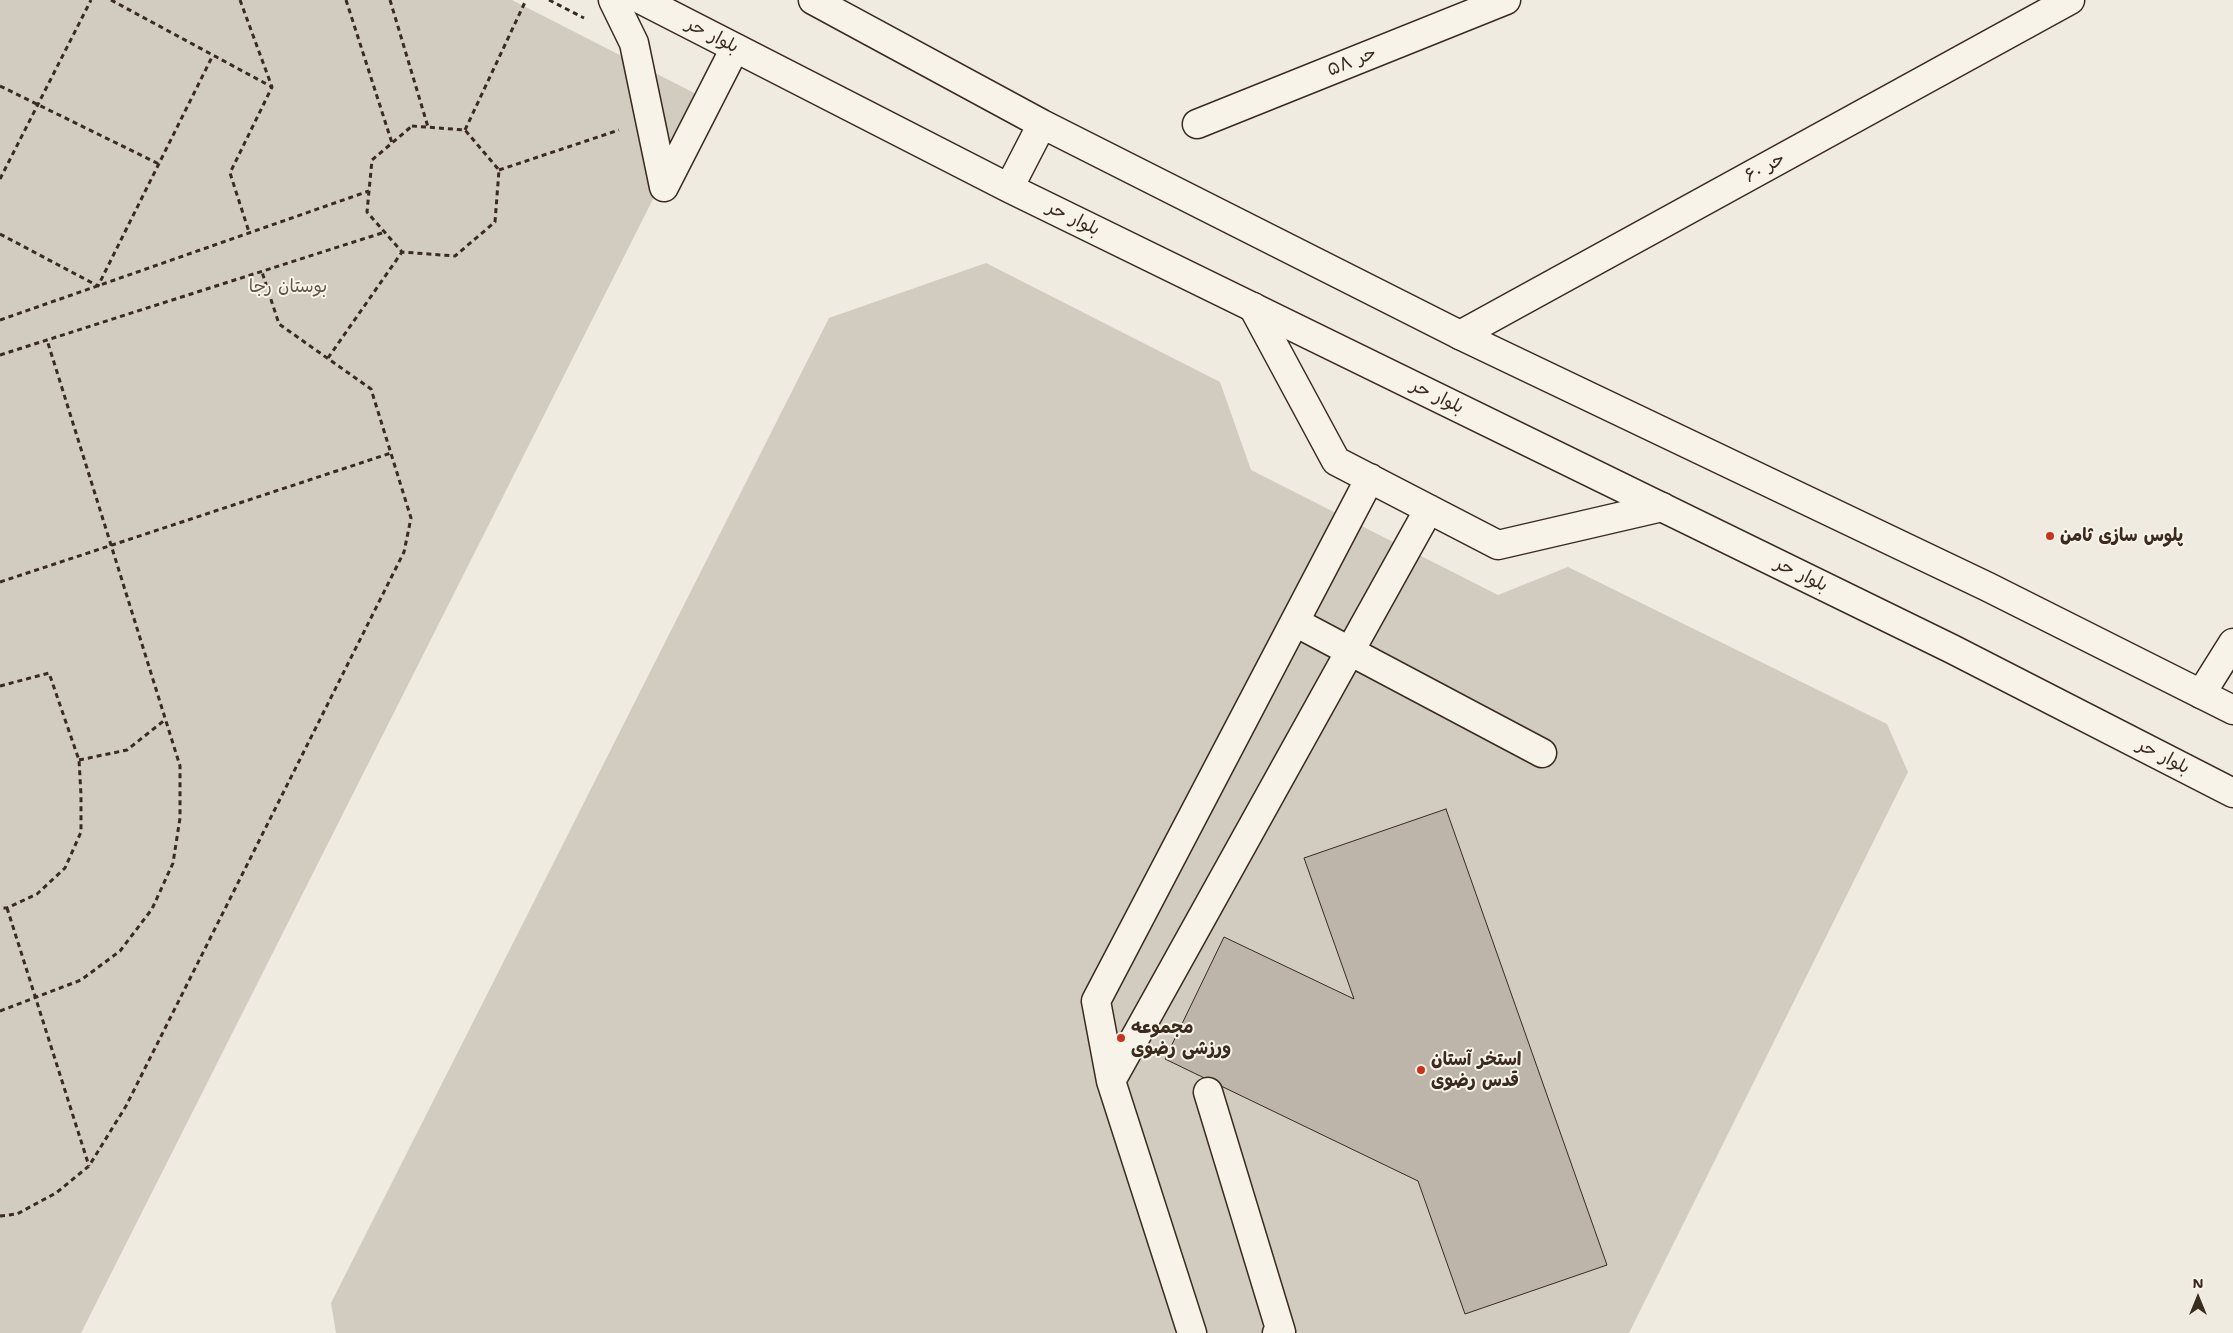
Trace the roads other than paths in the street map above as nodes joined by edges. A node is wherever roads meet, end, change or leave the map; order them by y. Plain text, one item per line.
1 (614, 0) edge
2 (642, 0) edge
3 (813, 0) edge
4 (1506, 0) edge
5 (2070, 0) edge
6 (735, 48) junction
7 (1042, 124) junction
8 (1197, 124) dead end
9 (1009, 188) junction
10 (1253, 307) junction
11 (1460, 334) junction
12 (1370, 478) junction
13 (1662, 507) junction
14 (1429, 509) junction
15 (1295, 622) junction
16 (2233, 643) edge
17 (1350, 651) junction
18 (2201, 694) junction
19 (2233, 710) edge
20 (1542, 753) dead end
21 (2233, 793) edge
22 (1111, 1081) junction
23 (1208, 1092) dead end
24 (1192, 1333) edge
25 (1277, 1333) edge

1 - 6 main road
2 - 6 main road, بلوار حر
3 - 7 main road
4 - 8 main road, حر ۵۸
5 - 11 main road, حر ۶۰
6 - 9 main road, بلوار حر
7 - 9 main road
7 - 11 main road
9 - 10 main road, بلوار حر
10 - 12 main road
10 - 13 main road, بلوار حر
11 - 18 main road
12 - 14 main road
12 - 15 main road
13 - 14 main road
13 - 21 main road, بلوار حر
14 - 17 main road
15 - 17 main road
15 - 22 main road
16 - 18 main road
17 - 20 main road
17 - 22 main road
18 - 19 main road
22 - 24 main road
23 - 25 main road

